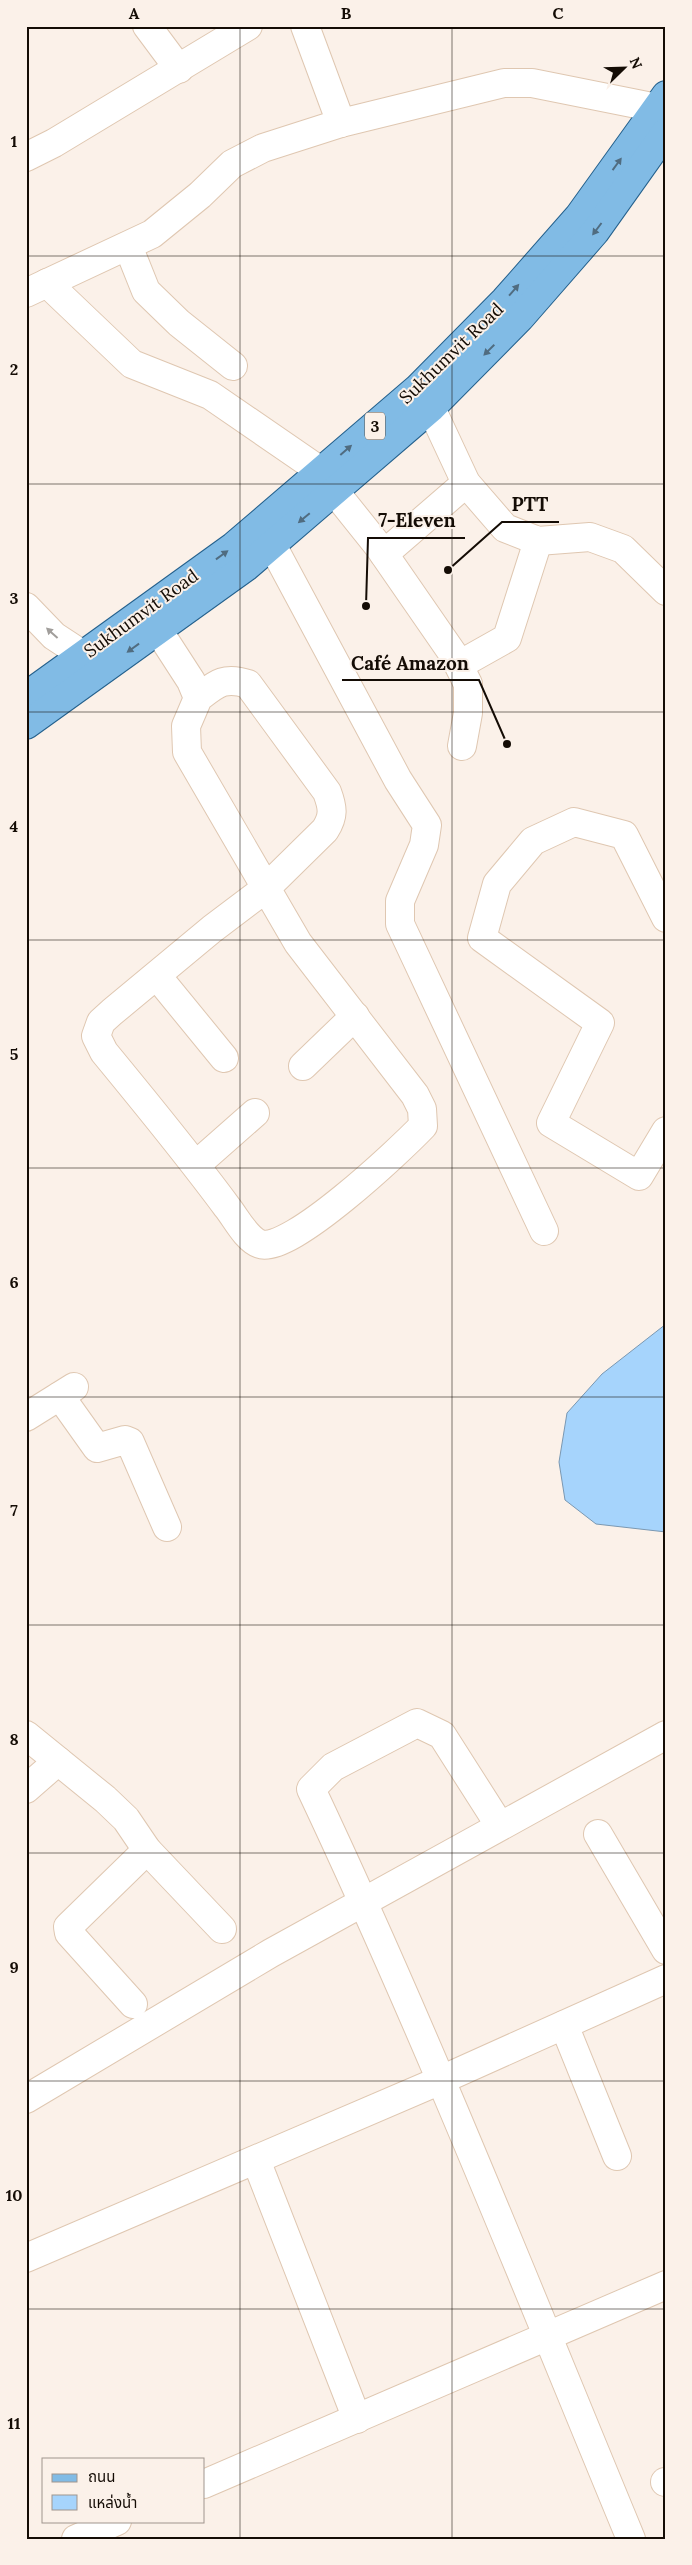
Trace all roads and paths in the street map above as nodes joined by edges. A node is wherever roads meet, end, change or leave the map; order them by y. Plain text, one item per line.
1 (147, 26) edge
2 (248, 26) edge
3 (305, 26) edge
4 (179, 68) junction
5 (664, 112) edge
6 (341, 122) junction
7 (26, 156) edge
8 (128, 246) junction
9 (36, 288) edge
10 (233, 366) dead end
11 (431, 408) junction
12 (328, 482) junction
13 (466, 483) junction
14 (538, 541) junction
15 (272, 545) junction
16 (384, 554) junction
17 (666, 591) edge
18 (26, 606) edge
19 (158, 630) junction
20 (83, 655) junction
21 (458, 665) junction
22 (26, 696) edge
23 (198, 698) junction
24 (26, 725) edge
25 (462, 746) dead end
26 (265, 889) junction
27 (666, 918) edge
28 (157, 976) junction
29 (354, 1016) junction
30 (224, 1058) dead end
31 (304, 1066) dead end
32 (255, 1113) dead end
33 (666, 1131) edge
34 (196, 1165) junction
35 (544, 1231) dead end
36 (26, 1417) edge
37 (167, 1527) dead end
38 (26, 1735) edge
39 (666, 1735) edge
40 (58, 1761) junction
41 (26, 1788) edge
42 (500, 1826) junction
43 (598, 1834) dead end
44 (147, 1850) junction
45 (364, 1902) junction
46 (222, 1929) dead end
47 (666, 1950) edge
48 (666, 1979) edge
49 (133, 2004) dead end
50 (564, 2025) junction
51 (441, 2080) junction
52 (26, 2099) edge
53 (617, 2156) dead end
54 (256, 2160) junction
55 (26, 2258) edge
56 (666, 2285) edge
57 (547, 2337) junction
58 (357, 2419) junction
59 (205, 2484) edge
60 (115, 2522) edge
61 (76, 2539) edge
62 (631, 2539) edge

1 - 4 street
2 - 4 street
3 - 6 street
4 - 7 street
5 - 6 street
5 -> 11 main road, Sukhumvit Road / 3
12 -> 5 main road, Sukhumvit Road / 3
6 - 8 street
8 - 9 street
8 - 10 street
9 - 12 street
11 - 12 main road, Sukhumvit Road / 3
11 - 13 street
12 -> 15 main road, Sukhumvit Road / 3
12 - 16 street
20 -> 12 main road, Sukhumvit Road / 3
13 - 14 street
13 - 16 street
14 - 17 street
14 - 21 street
15 - 19 main road, Sukhumvit Road / 3
15 - 35 street
16 - 21 street
20 -> 18 street
19 - 23 street
19 -> 24 main road, Sukhumvit Road / 3
20 - 22 main road, Sukhumvit Road / 3
21 - 25 street
23 - 26 street
23 - 26 street
26 - 28 street
26 - 29 street
27 - 33 street
28 - 30 street
28 - 34 street
29 - 31 street
29 - 34 street
32 - 34 street
36 - 37 street
38 - 40 street
39 - 42 street
40 - 41 street
40 - 44 street
42 - 45 street
42 - 45 street
43 - 47 street
44 - 46 street
44 - 49 street
45 - 51 street
45 - 52 street
48 - 50 street
50 - 51 street
50 - 53 street
51 - 54 street
51 - 57 street
54 - 55 street
54 - 58 street
56 - 57 street
57 - 58 street
57 - 62 street
58 - 59 street
60 - 61 street

